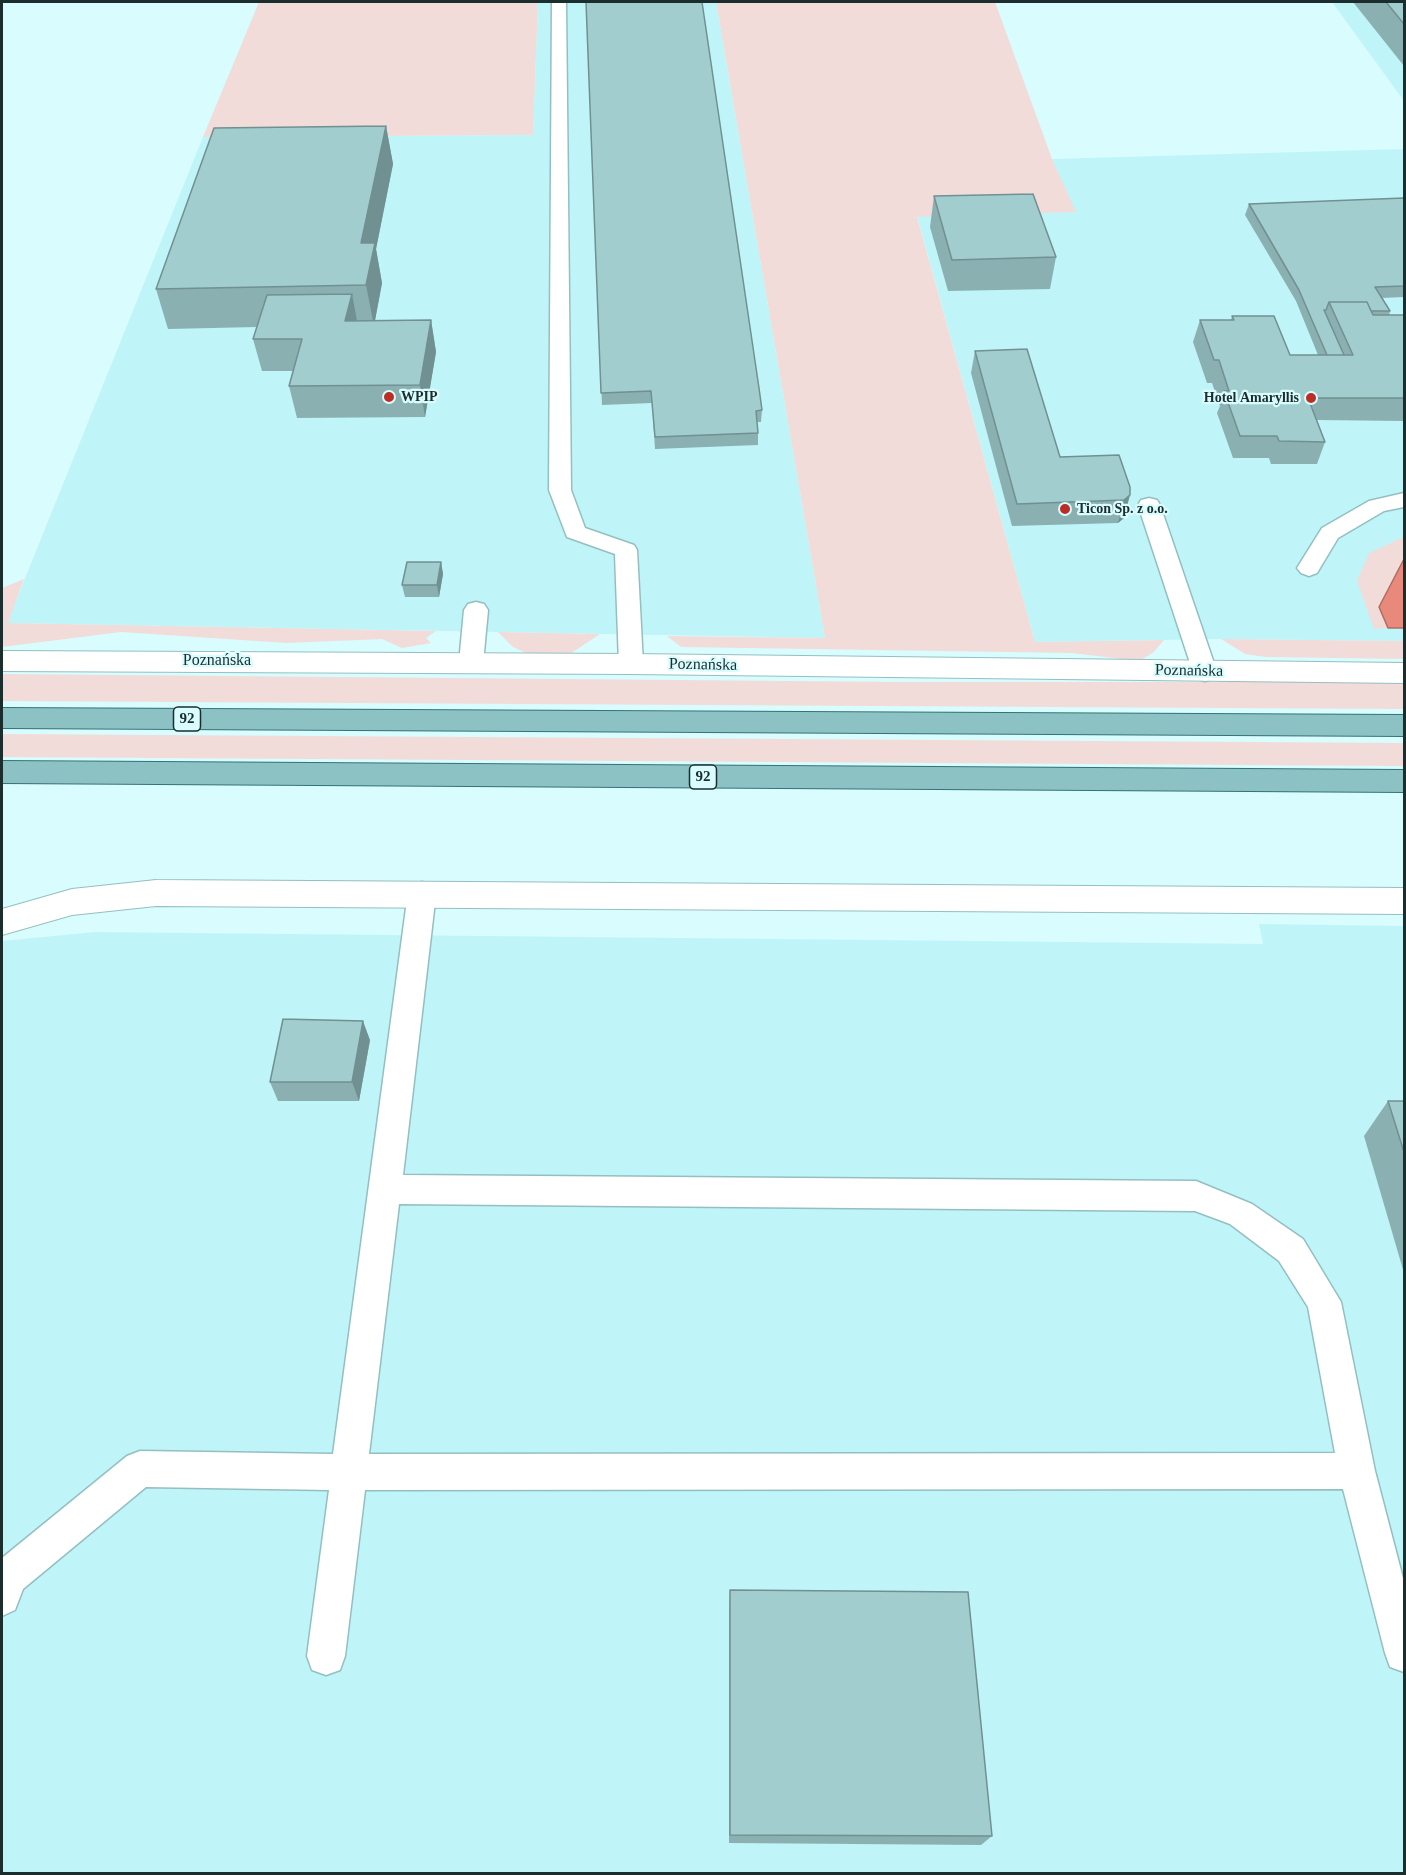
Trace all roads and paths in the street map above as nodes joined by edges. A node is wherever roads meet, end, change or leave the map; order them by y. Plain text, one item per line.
1 (559, 2) edge
2 (1404, 500) edge
3 (1149, 506) dead end
4 (1309, 568) dead end
5 (476, 610) dead end
6 (2, 660) edge
7 (471, 663) junction
8 (631, 664) junction
9 (1205, 672) junction
10 (1404, 673) edge
11 (2, 718) edge
12 (1404, 726) edge
13 (2, 772) edge
14 (1404, 781) edge
15 (422, 893) junction
16 (2, 900) edge
17 (1404, 901) edge
18 (72, 902) junction
19 (2, 922) edge
20 (384, 1190) junction
21 (349, 1471) junction
22 (1357, 1471) junction
23 (2, 1597) edge
24 (1404, 1653) edge
25 (326, 1656) dead end

1 - 8 lane
2 - 4 lane
3 - 9 lane
5 - 7 lane
6 - 7 street, Poznańska
7 - 8 street, Poznańska
8 - 9 street, Poznańska
9 - 10 street, Poznańska
11 - 12 main road, 92
13 - 14 main road, 92
15 - 17 street
15 - 18 street
15 - 20 lane
16 - 18 street
18 - 19 street
20 - 21 lane
20 - 22 lane
21 - 22 lane
21 - 23 lane
21 - 25 lane
22 - 24 lane

